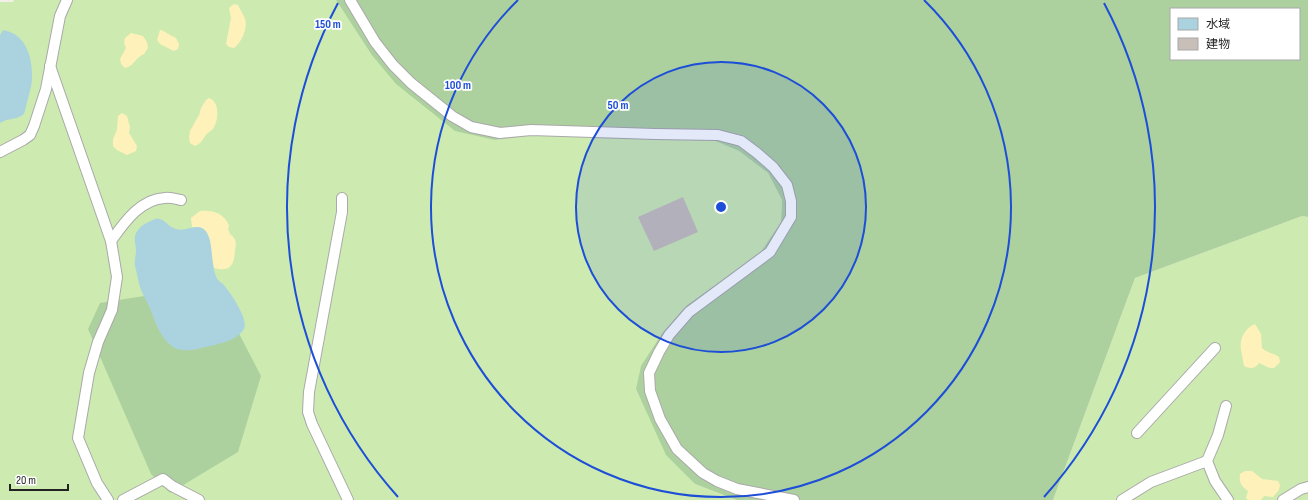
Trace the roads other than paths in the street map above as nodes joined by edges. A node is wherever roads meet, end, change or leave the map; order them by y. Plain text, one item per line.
1 (67, 0) edge
2 (350, 0) edge
3 (50, 66) junction
4 (0, 152) edge
5 (342, 198) dead end
6 (181, 200) dead end
7 (111, 241) junction
8 (1215, 348) dead end
9 (1226, 406) dead end
10 (1137, 433) dead end
11 (1207, 461) junction
12 (1308, 487) edge
13 (108, 500) edge
14 (123, 500) edge
15 (199, 500) edge
16 (348, 500) edge
17 (794, 500) edge
18 (1122, 500) edge
19 (1228, 500) edge
20 (1283, 500) edge

1 - 3 lane
2 - 17 lane
3 - 4 lane
3 - 7 lane
5 - 16 lane
6 - 7 lane
7 - 13 lane
8 - 10 lane
9 - 11 lane
11 - 18 lane
11 - 19 lane
12 - 20 lane
14 - 15 lane

